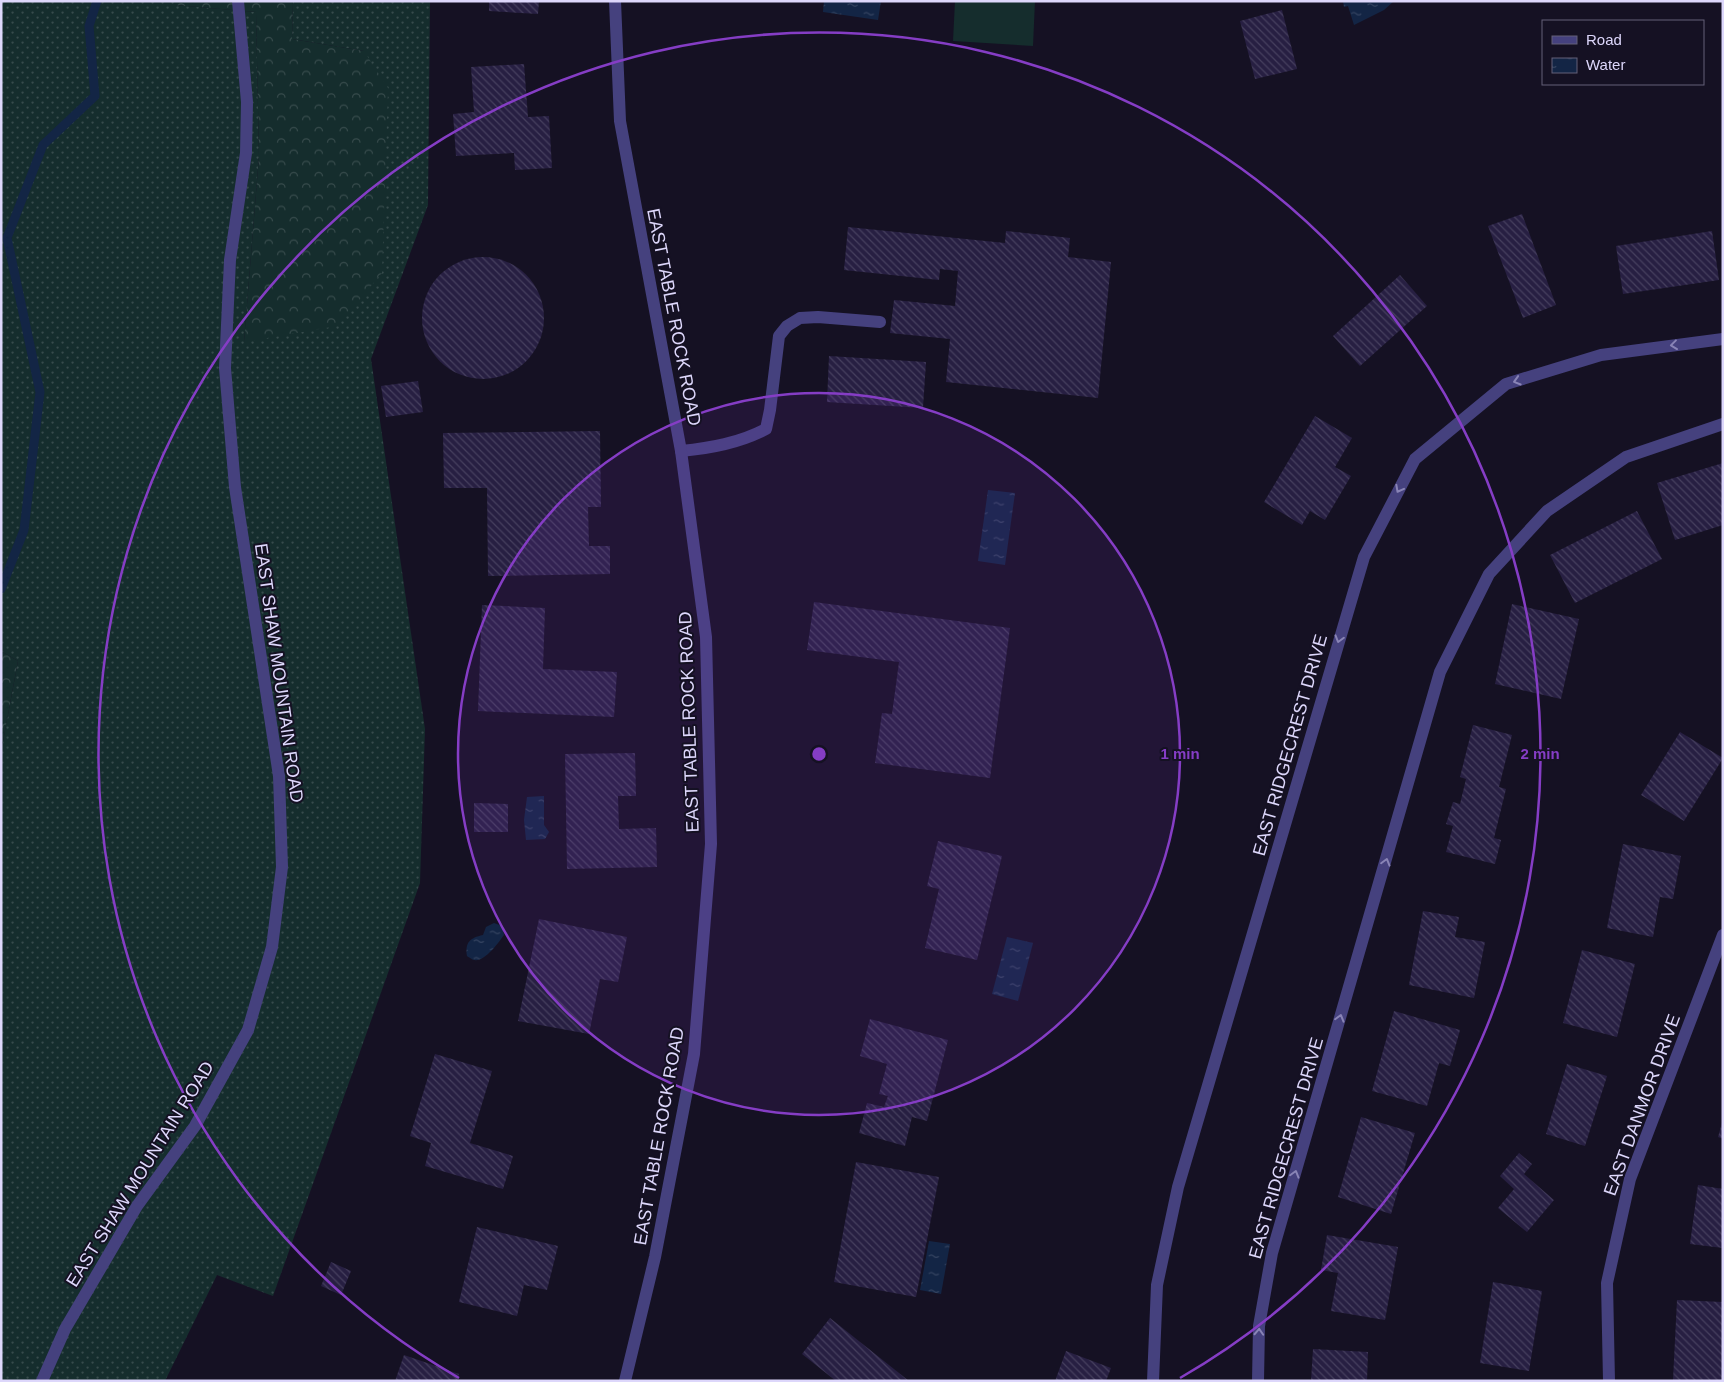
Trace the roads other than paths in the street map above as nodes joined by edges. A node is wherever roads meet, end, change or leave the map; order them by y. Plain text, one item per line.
1 (238, 1) edge
2 (615, 1) edge
3 (880, 322) dead end
4 (1723, 339) edge
5 (1723, 424) edge
6 (681, 451) junction
7 (1723, 935) edge
8 (42, 1381) edge
9 (625, 1381) edge
10 (1153, 1381) edge
11 (1258, 1381) edge
12 (1609, 1381) edge

1 - 8 street, EAST SHAW MOUNTAIN ROAD
2 - 6 street, EAST TABLE ROCK ROAD
3 - 6 street
4 -> 10 street, EAST RIDGECREST DRIVE
11 -> 5 street, EAST RIDGECREST DRIVE
6 - 9 street, EAST TABLE ROCK ROAD
7 - 12 street, EAST DANMOR DRIVE

